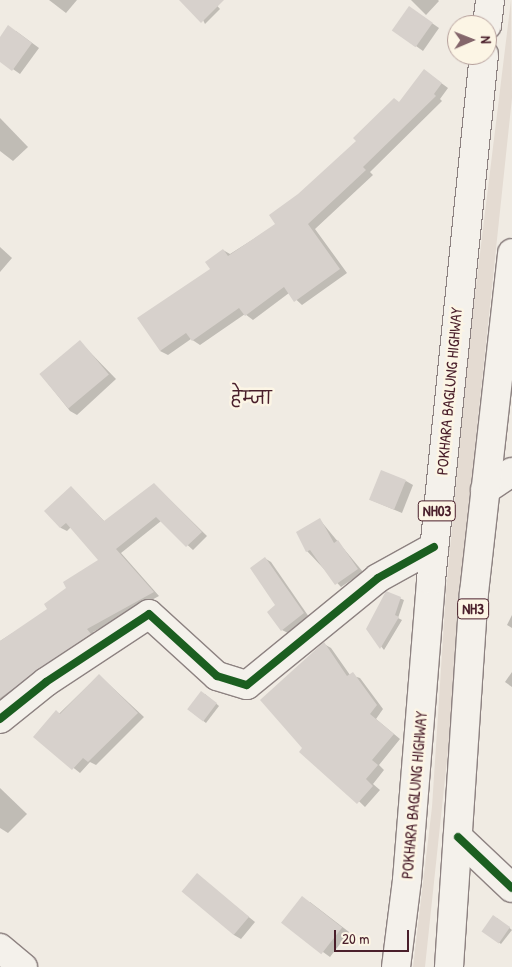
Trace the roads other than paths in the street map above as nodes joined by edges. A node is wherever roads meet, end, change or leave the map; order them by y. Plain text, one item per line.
1 (490, 0) edge
2 (488, 15) edge
3 (483, 65) edge
4 (512, 253) edge
5 (512, 472) edge
6 (485, 490) junction
7 (434, 547) junction
8 (0, 719) edge
9 (458, 837) junction
10 (512, 888) edge
11 (0, 948) edge
12 (23, 967) edge
13 (396, 967) edge
14 (449, 967) edge

1 - 2 main road
3 - 7 main road, POKHARA BAGLUNG HIGHWAY / NH03
4 - 6 main road, NH3
5 - 6 main road
6 - 9 main road, NH3
7 - 8 main road
7 - 13 main road, POKHARA BAGLUNG HIGHWAY / NH03
9 - 10 main road
9 - 14 main road, NH3
11 - 12 main road

